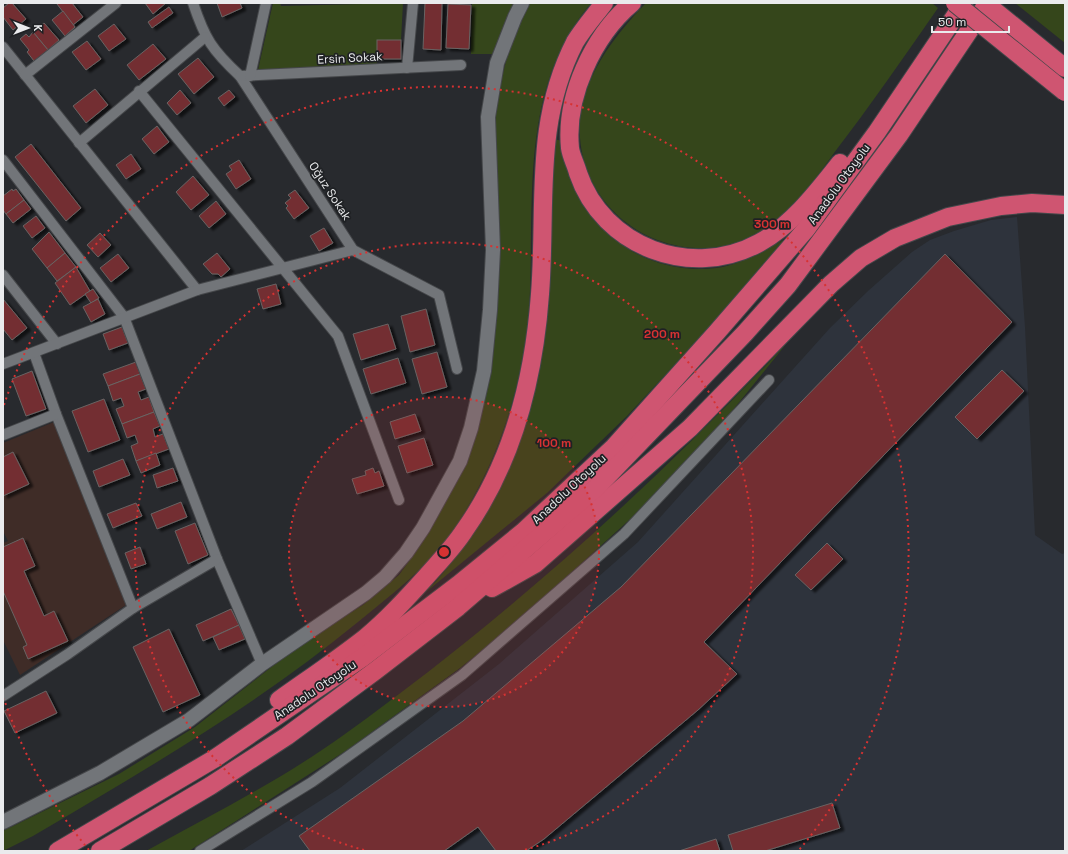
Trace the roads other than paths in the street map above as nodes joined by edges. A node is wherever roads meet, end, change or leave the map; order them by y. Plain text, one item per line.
1 (116, 3) edge
2 (193, 3) edge
3 (266, 3) edge
4 (413, 3) edge
5 (522, 3) edge
6 (604, 3) edge
7 (632, 3) edge
8 (955, 3) edge
9 (964, 3) edge
10 (986, 3) edge
11 (205, 37) junction
12 (3, 47) edge
13 (936, 47) junction
14 (461, 65) dead end
15 (407, 68) junction
16 (1065, 68) edge
17 (25, 75) junction
18 (245, 76) junction
19 (139, 91) junction
20 (1065, 92) edge
21 (78, 143) junction
22 (3, 160) edge
23 (1065, 205) edge
24 (353, 250) junction
25 (281, 267) junction
26 (3, 275) edge
27 (197, 290) junction
28 (124, 317) junction
29 (57, 344) junction
30 (34, 353) junction
31 (3, 364) edge
32 (457, 369) dead end
33 (769, 380) dead end
34 (56, 414) junction
35 (3, 435) edge
36 (399, 500) dead end
37 (217, 559) junction
38 (458, 607) junction
39 (133, 608) junction
40 (262, 664) junction
41 (3, 696) edge
42 (214, 758) junction
43 (3, 822) edge
44 (58, 851) edge
45 (100, 851) edge
46 (200, 851) edge

1 - 17 street
2 - 11 street, Oğuz Sokak
3 - 18 street
4 - 15 street
5 - 40 street
6 - 42 highway
7 - 13 highway
8 - 20 highway, bridge
9 - 13 highway, Anadolu Otoyolu
10 - 16 highway, bridge
10 - 38 highway, Anadolu Otoyolu
11 - 18 street, Oğuz Sokak
11 - 19 street
12 - 17 street
13 - 42 highway, Anadolu Otoyolu
14 - 15 street, Ersin Sokak
15 - 18 street, Ersin Sokak
17 - 21 street
18 - 24 street, Oğuz Sokak
19 - 21 street
19 - 25 street
21 - 27 street
22 - 28 street
23 - 38 highway
24 - 25 street
24 - 32 street, Oğuz Sokak
25 - 27 street
25 - 36 street
26 - 29 street
27 - 28 street
28 - 29 street
28 - 37 street
29 - 30 street
30 - 31 street
30 - 34 street
33 - 46 street
34 - 35 street
34 - 39 street
37 - 39 street
37 - 40 street
38 - 45 highway, Anadolu Otoyolu
39 - 41 street
40 - 43 street
42 - 44 highway, Anadolu Otoyolu

